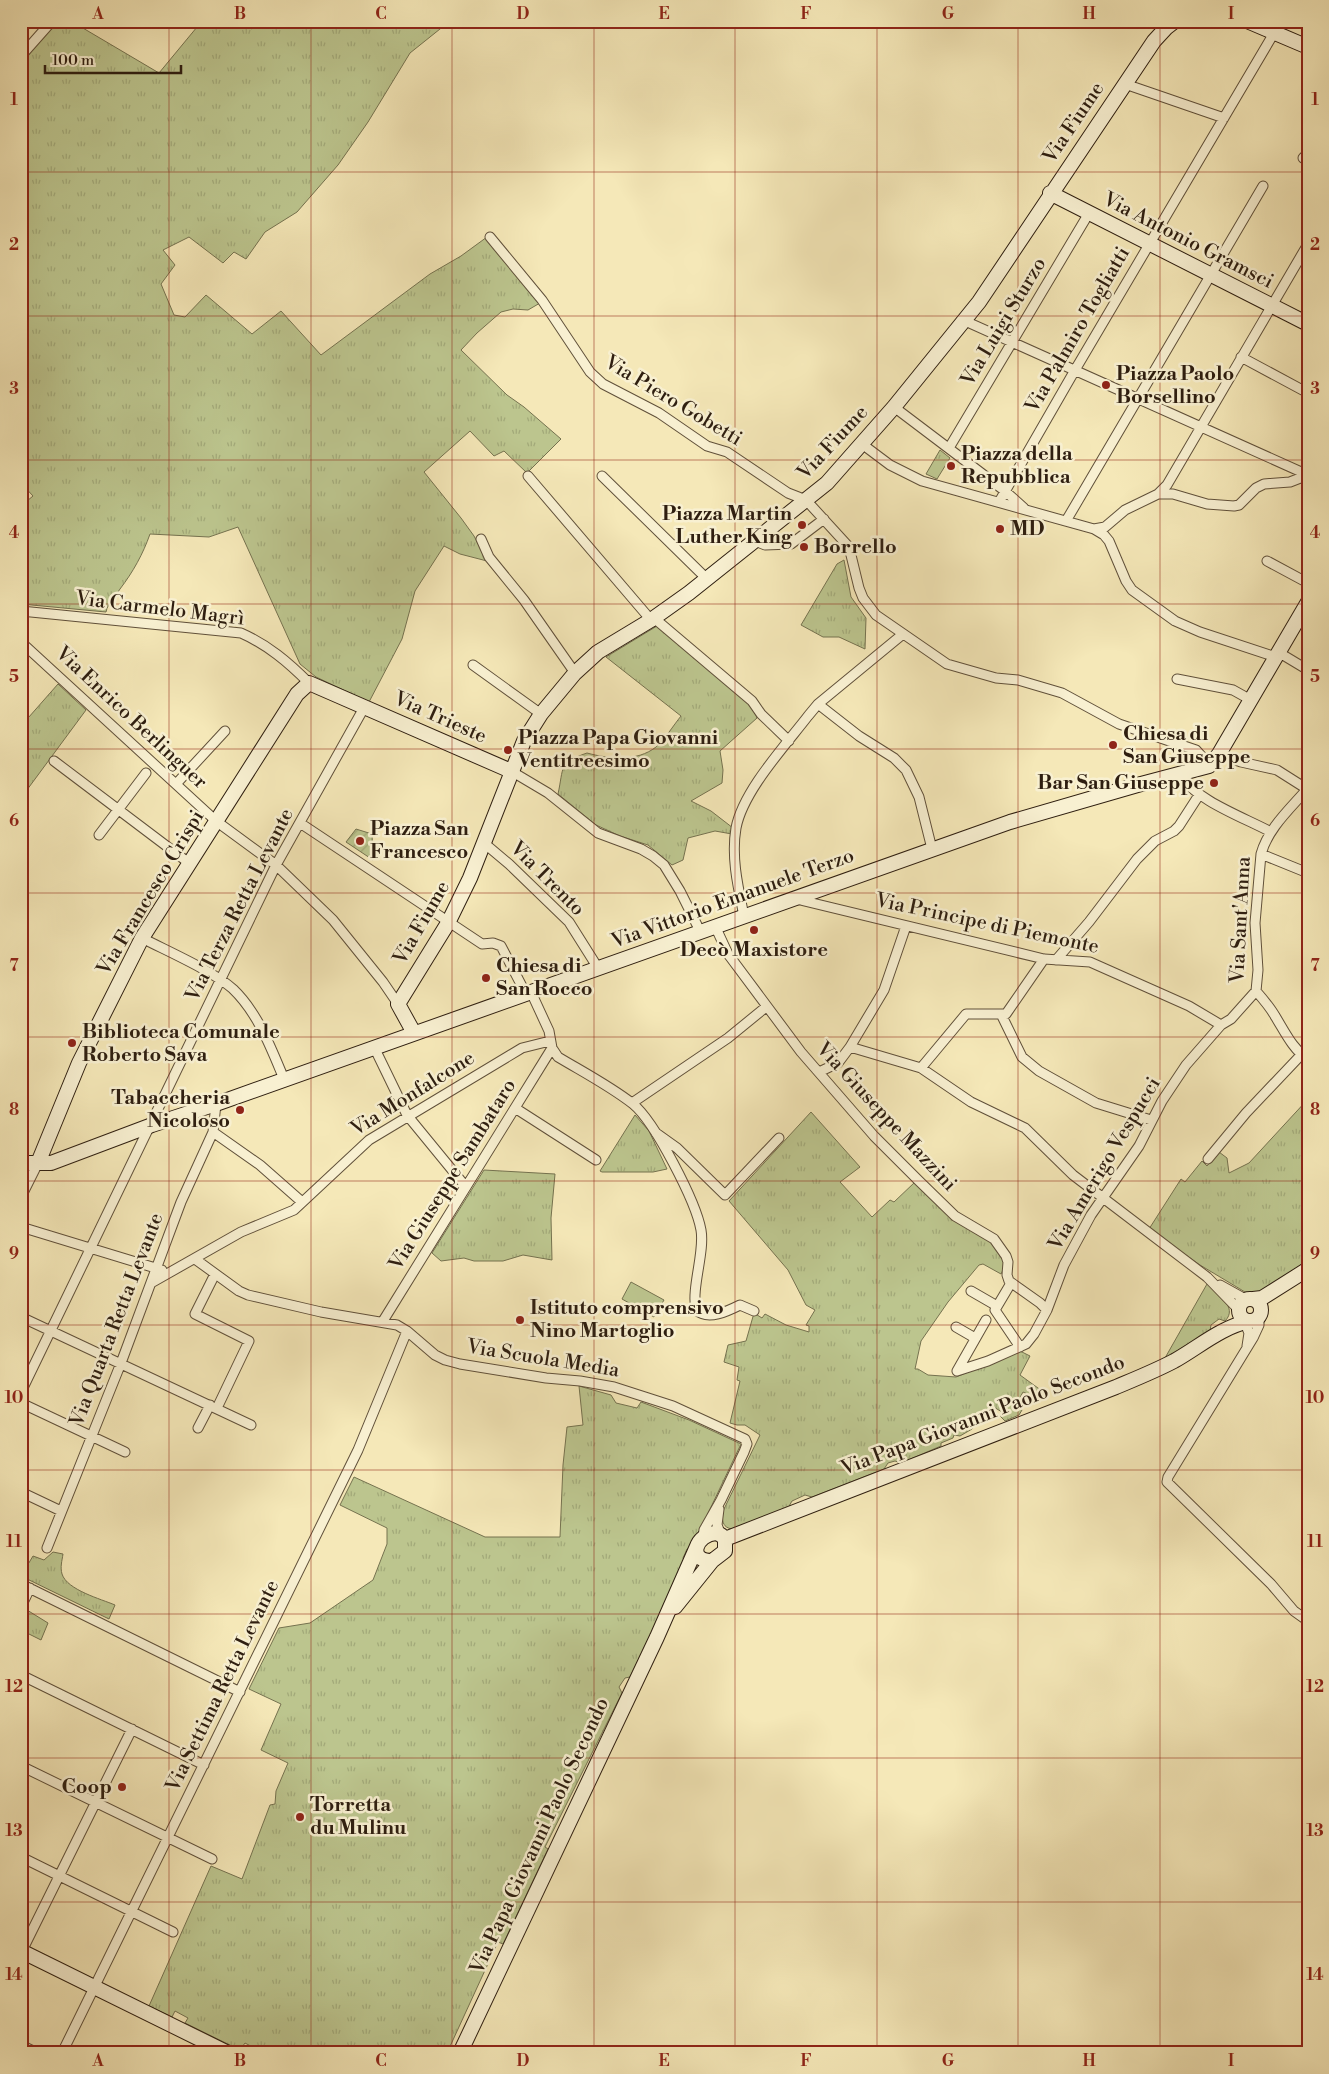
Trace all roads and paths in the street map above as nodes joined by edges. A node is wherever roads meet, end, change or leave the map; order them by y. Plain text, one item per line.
1 (52, 21) edge
2 (1175, 21) edge
3 (1247, 21) edge
4 (1274, 33) junction
5 (1308, 47) edge
6 (21, 56) edge
7 (1125, 84) junction
8 (1224, 118) junction
9 (1263, 186) dead end
10 (1050, 193) junction
11 (1089, 213) junction
12 (490, 237) dead end
13 (1150, 244) junction
14 (1308, 244) edge
15 (1211, 275) junction
16 (1271, 306) junction
17 (965, 321) junction
18 (1308, 324) edge
19 (1012, 342) junction
20 (1240, 357) junction
21 (1075, 370) junction
22 (1308, 393) edge
23 (1138, 399) junction
24 (894, 407) junction
25 (1200, 426) junction
26 (862, 444) junction
27 (949, 448) junction
28 (1308, 475) edge
29 (528, 476) dead end
30 (602, 476) dead end
31 (1005, 491) junction
32 (1158, 494) junction
33 (806, 500) junction
34 (999, 502) junction
35 (1026, 510) junction
36 (824, 519) junction
37 (1066, 521) junction
38 (1094, 529) junction
39 (481, 539) dead end
40 (755, 541) junction
41 (1267, 561) dead end
42 (707, 580) junction
43 (1308, 583) edge
44 (1308, 602) edge
45 (21, 611) edge
46 (653, 619) junction
47 (903, 634) junction
48 (21, 642) edge
49 (1276, 656) junction
50 (473, 665) dead end
51 (1308, 670) edge
52 (575, 673) junction
53 (1177, 679) dead end
54 (309, 683) junction
55 (1251, 700) junction
56 (818, 704) junction
57 (365, 706) junction
58 (541, 714) junction
59 (225, 730) dead end
60 (789, 741) junction
61 (1219, 754) junction
62 (54, 761) dead end
63 (1209, 766) junction
64 (511, 771) junction
65 (146, 773) dead end
66 (1180, 775) junction
67 (176, 784) junction
68 (1307, 788) edge
69 (1198, 794) junction
70 (118, 810) junction
71 (216, 820) junction
72 (300, 822) junction
73 (1271, 832) junction
74 (99, 835) dead end
75 (484, 843) junction
76 (932, 849) junction
77 (1261, 854) junction
78 (189, 863) junction
79 (276, 866) junction
80 (1308, 873) edge
81 (794, 898) junction
82 (744, 916) junction
83 (448, 922) junction
84 (715, 926) junction
85 (906, 926) junction
86 (700, 931) junction
87 (142, 938) junction
88 (1044, 959) junction
89 (1056, 960) junction
90 (598, 968) junction
91 (220, 979) junction
92 (1256, 991) junction
93 (528, 993) junction
94 (398, 1004) junction
95 (766, 1007) junction
96 (1000, 1014) junction
97 (1221, 1025) junction
98 (414, 1034) junction
99 (551, 1044) junction
100 (374, 1047) junction
101 (850, 1047) junction
102 (1304, 1057) edge
103 (921, 1068) junction
104 (819, 1072) junction
105 (284, 1079) junction
106 (632, 1103) junction
107 (216, 1104) junction
108 (515, 1108) junction
109 (407, 1115) junction
110 (1151, 1120) junction
111 (152, 1125) junction
112 (213, 1132) junction
113 (656, 1133) junction
114 (780, 1138) dead end
115 (596, 1160) dead end
116 (1208, 1160) dead end
117 (21, 1163) edge
118 (38, 1163) junction
119 (466, 1187) junction
120 (21, 1197) edge
121 (1103, 1199) junction
122 (302, 1202) junction
123 (21, 1227) edge
124 (91, 1248) junction
125 (195, 1259) junction
126 (157, 1268) junction
127 (1308, 1269) edge
128 (172, 1273) junction
129 (215, 1274) junction
130 (1012, 1282) junction
131 (151, 1283) junction
132 (971, 1291) dead end
133 (997, 1306) junction
134 (754, 1310) dead end
135 (1047, 1310) junction
136 (1250, 1312) junction
137 (21, 1317) edge
138 (986, 1320) dead end
139 (383, 1322) junction
140 (956, 1327) dead end
141 (51, 1331) junction
142 (407, 1331) junction
143 (975, 1338) junction
144 (1020, 1347) junction
145 (1246, 1348) junction
146 (121, 1363) junction
147 (21, 1392) edge
148 (21, 1403) edge
149 (213, 1407) junction
150 (251, 1425) dead end
151 (198, 1428) dead end
152 (91, 1436) junction
153 (125, 1452) dead end
154 (21, 1492) edge
155 (721, 1500) junction
156 (61, 1511) junction
157 (701, 1540) junction
158 (724, 1542) junction
159 (47, 1548) dead end
160 (712, 1561) junction
161 (21, 1584) edge
162 (30, 1588) junction
163 (21, 1607) edge
164 (1308, 1621) edge
165 (657, 1637) junction
166 (21, 1675) edge
167 (240, 1692) junction
168 (132, 1729) junction
169 (204, 1765) junction
170 (22, 1767) edge
171 (96, 1802) junction
172 (168, 1837) junction
173 (21, 1857) edge
174 (212, 1859) dead end
175 (59, 1876) junction
176 (131, 1912) junction
177 (173, 1932) dead end
178 (22, 1952) edge
179 (94, 1987) junction
180 (21, 2045) edge
181 (206, 2048) edge
182 (36, 2053) edge
183 (62, 2053) edge
184 (228, 2053) edge
185 (460, 2053) edge

1 - 6 street
2 - 7 street, Via Fiume
3 - 4 street
4 - 5 street
4 - 8 street, Via Palmiro Togliatti
7 - 8 street
7 - 10 street, Via Fiume
8 - 13 street, Via Palmiro Togliatti
9 - 15 street
10 - 11 street, Via Antonio Gramsci
10 - 17 street, Via Fiume
11 - 13 street, Via Antonio Gramsci
11 - 19 street, Via Luigi Sturzo
12 - 33 street, Via Piero Gobetti
13 - 15 street, Via Antonio Gramsci
13 - 21 street, Via Palmiro Togliatti
14 - 16 street
15 - 16 street, Via Antonio Gramsci
15 - 23 street
16 - 18 street, Via Antonio Gramsci
16 - 20 street
17 - 19 street
17 - 24 street, Via Fiume
19 - 21 street
19 - 27 street, Via Luigi Sturzo
20 - 22 street
20 - 25 street
21 - 23 street
21 - 31 street, Via Palmiro Togliatti
23 - 25 street
23 - 37 street
24 - 26 street, Via Fiume
24 - 27 street
25 - 28 street
25 - 32 street
26 - 33 street, Via Fiume
26 - 34 street
27 - 31 street
28 - 32 street
29 - 46 street
30 - 42 street
31 - 34 street, Via Palmiro Togliatti
31 - 35 street
32 - 38 street
33 - 36 street
33 - 40 street, Via Fiume
34 - 35 street
35 - 37 street
36 - 40 street
36 - 47 street
37 - 38 street
38 - 49 street
39 - 52 street
40 - 42 street, Via Fiume
41 - 43 street
42 - 46 street, Via Fiume
44 - 49 street
45 - 54 street, Via Carmelo Magrì
46 - 52 street, Via Fiume
46 - 60 street
47 - 56 street
47 - 63 street
48 - 67 street, Via Enrico Berlinguer
49 - 51 street
49 - 55 street
50 - 58 street
52 - 58 street, Via Fiume
53 - 55 street
54 - 57 street, Via Trieste
54 - 71 street, Via Francesco Crispi
55 - 61 street
56 - 60 street
56 - 76 street
57 - 64 street, Via Trieste
57 - 72 street, Via Terza Retta Levante
58 - 64 street, Via Fiume
59 - 67 street
60 - 82 street
61 - 63 street
61 - 68 street
62 - 70 street
63 - 66 street, Via Vittorio Emanuele Terzo
64 - 75 street, Via Fiume
64 - 86 street, Via Trieste
65 - 70 street
66 - 69 street
66 - 76 street, Via Vittorio Emanuele Terzo
67 - 71 street, Via Enrico Berlinguer
68 - 73 street, Via Sant'Anna
69 - 73 street
69 - 89 street
70 - 74 street
70 - 78 street
71 - 78 street, Via Francesco Crispi
71 - 79 street, Via Enrico Berlinguer
72 - 79 street, Via Terza Retta Levante
72 - 83 street
73 - 77 street, Via Sant'Anna
75 - 83 street, Via Fiume
75 - 90 street, Via Trento
76 - 81 street, Via Vittorio Emanuele Terzo
77 - 80 street
77 - 92 street, Via Sant'Anna
78 - 87 street, Via Francesco Crispi
79 - 91 street, Via Terza Retta Levante
79 - 94 street, Via Enrico Berlinguer
81 - 82 street, Via Vittorio Emanuele Terzo
81 - 85 street, Via Principe di Piemonte
82 - 84 street, Via Vittorio Emanuele Terzo
83 - 93 street
83 - 94 street, Via Fiume
84 - 86 street, Via Vittorio Emanuele Terzo
84 - 95 street, Via Giuseppe Mazzini
85 - 88 street, Via Principe di Piemonte
85 - 101 street
86 - 90 street, Via Vittorio Emanuele Terzo
87 - 91 street
87 - 118 street, Via Francesco Crispi
88 - 89 street, Via Principe di Piemonte
88 - 96 street
89 - 97 street, Via Principe di Piemonte
90 - 93 street, Via Vittorio Emanuele Terzo
91 - 105 street
91 - 111 street, Via Terza Retta Levante
92 - 97 street, Via Sant'Anna
92 - 102 street
93 - 98 street, Via Vittorio Emanuele Terzo
93 - 99 street
94 - 98 street
95 - 104 street, Via Giuseppe Mazzini
95 - 106 street
96 - 103 street
96 - 110 street
97 - 110 street, Via Amerigo Vespucci
98 - 100 street, Via Vittorio Emanuele Terzo
99 - 106 street
99 - 108 street, Via Giuseppe Sambataro
99 - 109 street, Via Monfalcone
100 - 105 street, Via Vittorio Emanuele Terzo
100 - 109 street
101 - 103 street
101 - 104 street
102 - 116 street
103 - 121 street
104 - 130 street, Via Giuseppe Mazzini
105 - 107 street, Via Vittorio Emanuele Terzo
106 - 113 street
107 - 111 street, Via Vittorio Emanuele Terzo
107 - 112 street, Via Quarta Retta Levante
108 - 115 street
108 - 119 street, Via Giuseppe Sambataro
109 - 119 street
109 - 122 street, Via Monfalcone
110 - 121 street, Via Amerigo Vespucci
111 - 118 street, Via Vittorio Emanuele Terzo
111 - 124 street, Via Terza Retta Levante
112 - 122 street
112 - 126 street, Via Quarta Retta Levante
113 - 114 street
113 - 134 street
117 - 118 street, Via Vittorio Emanuele Terzo
118 - 120 street
119 - 139 street, Via Giuseppe Sambataro
121 - 135 street, Via Amerigo Vespucci
121 - 136 street
122 - 125 street, Via Monfalcone
123 - 124 street
124 - 126 street
124 - 141 street, Via Terza Retta Levante
125 - 128 street, Via Monfalcone
125 - 129 street, Via Scuola Media
126 - 128 street
126 - 131 street, Via Quarta Retta Levante
127 - 136 street, Via Papa Giovanni Paolo Secondo
128 - 131 street, Via Monfalcone
129 - 139 street, Via Scuola Media
129 - 149 street
130 - 133 street
130 - 135 street
131 - 146 street, Via Quarta Retta Levante
132 - 133 street
133 - 144 street
135 - 144 street, Via Amerigo Vespucci
136 - 145 street
136 - 145 street
136 - 158 street, Via Papa Giovanni Paolo Secondo
137 - 141 street
138 - 143 street
139 - 142 street, Via Scuola Media
140 - 143 street
141 - 146 street
141 - 147 street, Via Terza Retta Levante
142 - 155 street, Via Scuola Media
142 - 167 street, Via Settima Retta Levante
143 - 144 street, Via Amerigo Vespucci
145 - 164 street
146 - 149 street
146 - 152 street, Via Quarta Retta Levante
148 - 152 street
149 - 150 street
149 - 151 street
152 - 153 street
152 - 156 street, Via Quarta Retta Levante
154 - 156 street
155 - 157 street
155 - 158 street
156 - 159 street, Via Quarta Retta Levante
157 - 158 street
157 - 160 street
157 - 165 street
158 - 160 street, Via Papa Giovanni Paolo Secondo
160 - 165 street, Via Papa Giovanni Paolo Secondo
161 - 162 street
162 - 163 street
162 - 167 street
165 - 185 street, Via Papa Giovanni Paolo Secondo
166 - 168 street
167 - 169 street, Via Settima Retta Levante
168 - 169 street
168 - 171 street
169 - 172 street, Via Settima Retta Levante
170 - 171 street
171 - 172 street
171 - 175 street
172 - 174 street
172 - 176 street, Via Settima Retta Levante
173 - 175 street
175 - 176 street
175 - 178 street
176 - 177 street
176 - 179 street, Via Settima Retta Levante
178 - 179 street
179 - 181 street
179 - 183 street, Via Settima Retta Levante
180 - 182 street
181 - 184 street

